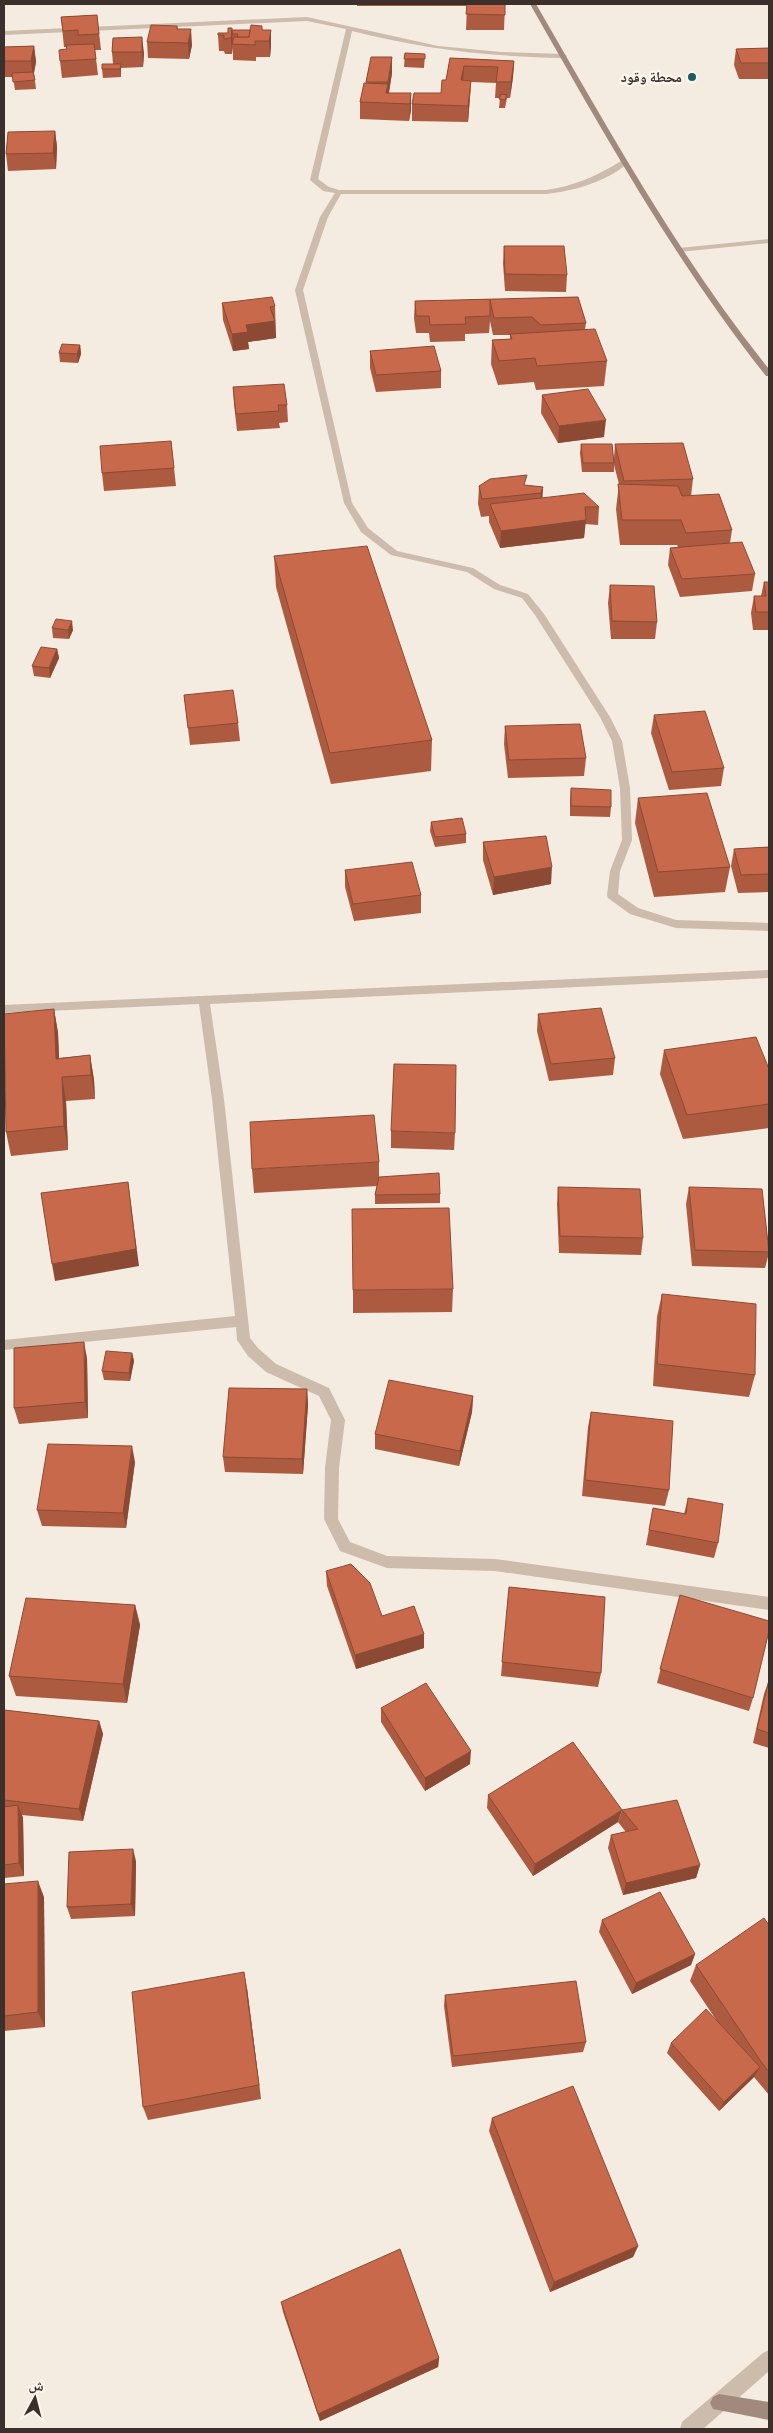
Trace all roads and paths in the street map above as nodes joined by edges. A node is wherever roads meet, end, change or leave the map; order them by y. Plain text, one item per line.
1 (533, 4) edge
2 (350, 27) junction
3 (4, 33) edge
4 (564, 56) junction
5 (624, 163) junction
6 (339, 192) junction
7 (769, 241) edge
8 (679, 250) junction
9 (769, 374) edge
10 (769, 927) edge
11 (769, 974) edge
12 (204, 1000) junction
13 (4, 1009) edge
14 (240, 1322) junction
15 (4, 1345) edge
16 (769, 1604) edge
17 (769, 2359) edge
18 (719, 2404) junction
19 (769, 2411) edge
20 (689, 2429) edge

1 - 4 street
2 - 3 street
2 - 4 street
2 - 6 street
4 - 5 street
5 - 6 street
5 - 8 street
6 - 10 street
7 - 8 street
8 - 9 street
11 - 12 street
12 - 13 street
12 - 14 street
14 - 15 street
14 - 16 street
17 - 18 street
18 - 19 street
18 - 20 street

